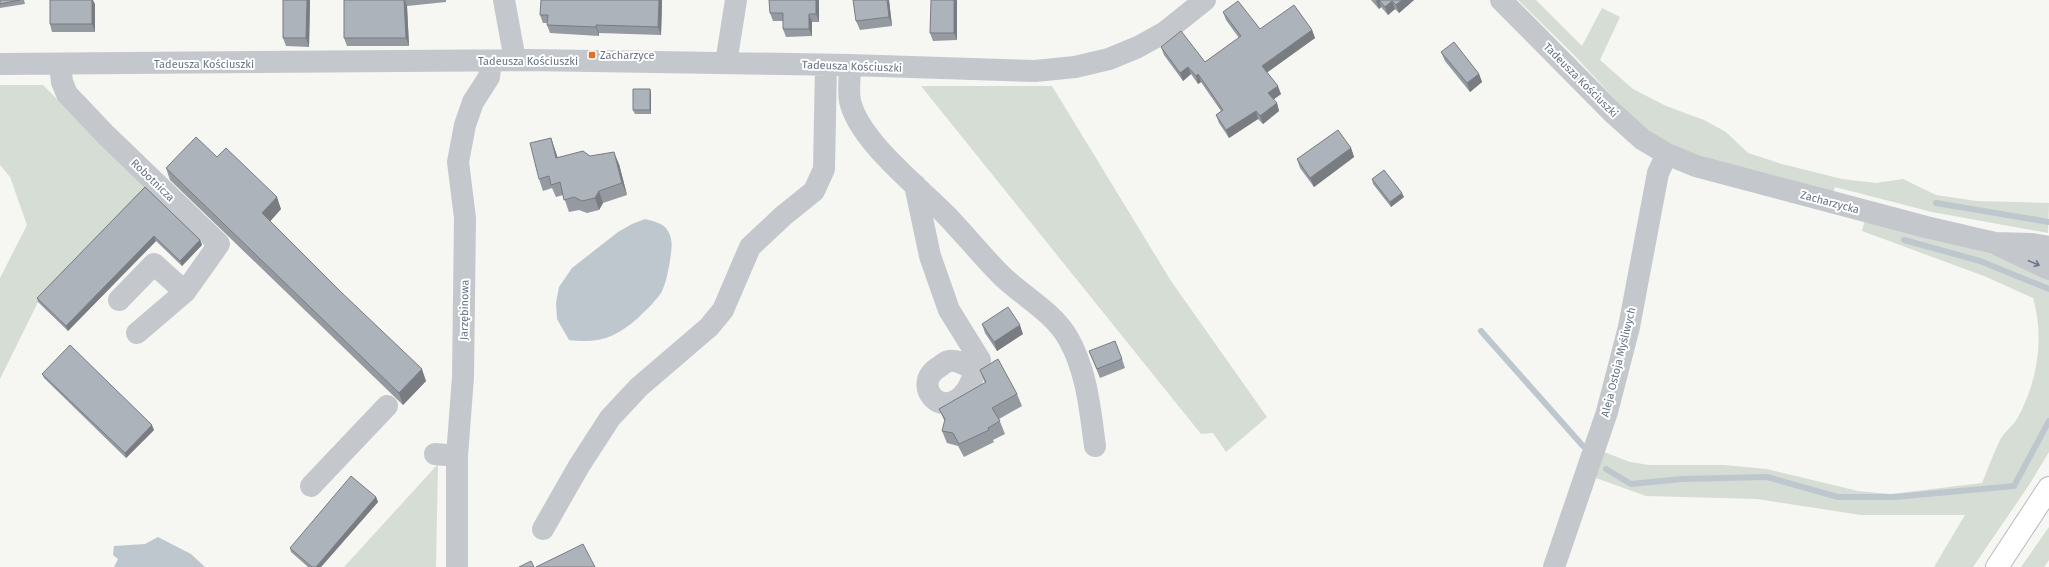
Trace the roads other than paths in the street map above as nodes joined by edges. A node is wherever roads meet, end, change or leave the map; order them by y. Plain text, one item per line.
1 (504, 0) edge
2 (736, 0) edge
3 (1205, 0) edge
4 (1501, 0) edge
5 (515, 60) junction
6 (491, 61) junction
7 (726, 63) junction
8 (0, 64) edge
9 (60, 64) junction
10 (826, 65) junction
11 (850, 65) junction
12 (1667, 154) junction
13 (915, 185) junction
14 (1995, 243) junction
15 (2049, 247) edge
16 (2049, 269) edge
17 (185, 292) junction
18 (119, 300) dead end
19 (137, 333) dead end
20 (976, 370) dead end
21 (387, 406) dead end
22 (1095, 446) dead end
23 (435, 454) dead end
24 (457, 456) junction
25 (311, 486) dead end
26 (2049, 488) edge
27 (543, 529) dead end
28 (457, 567) edge
29 (1554, 567) edge
30 (1997, 567) edge

1 - 5 street
2 - 7 street
3 - 11 street, Tadeusza Kościuszki
4 - 12 street, Tadeusza Kościuszki
5 - 6 street, Tadeusza Kościuszki
5 - 7 street, Tadeusza Kościuszki
6 - 9 street, Tadeusza Kościuszki
6 - 24 street, Jarzębinowa
7 - 10 street, Tadeusza Kościuszki
8 - 9 street, Tadeusza Kościuszki
9 - 17 street, Robotnicza
10 - 11 street, Tadeusza Kościuszki
10 - 27 street
11 - 13 street
12 - 14 street, Zacharzycka
12 - 29 street, Aleja Ostoja Myśliwych
13 - 20 street
13 - 22 street
14 - 15 street, Zacharzycka
14 -> 16 street, Zacharzycka
17 - 18 street
17 - 19 street
21 - 25 street
23 - 24 street
24 - 28 street, Jarzębinowa
26 - 30 main road

